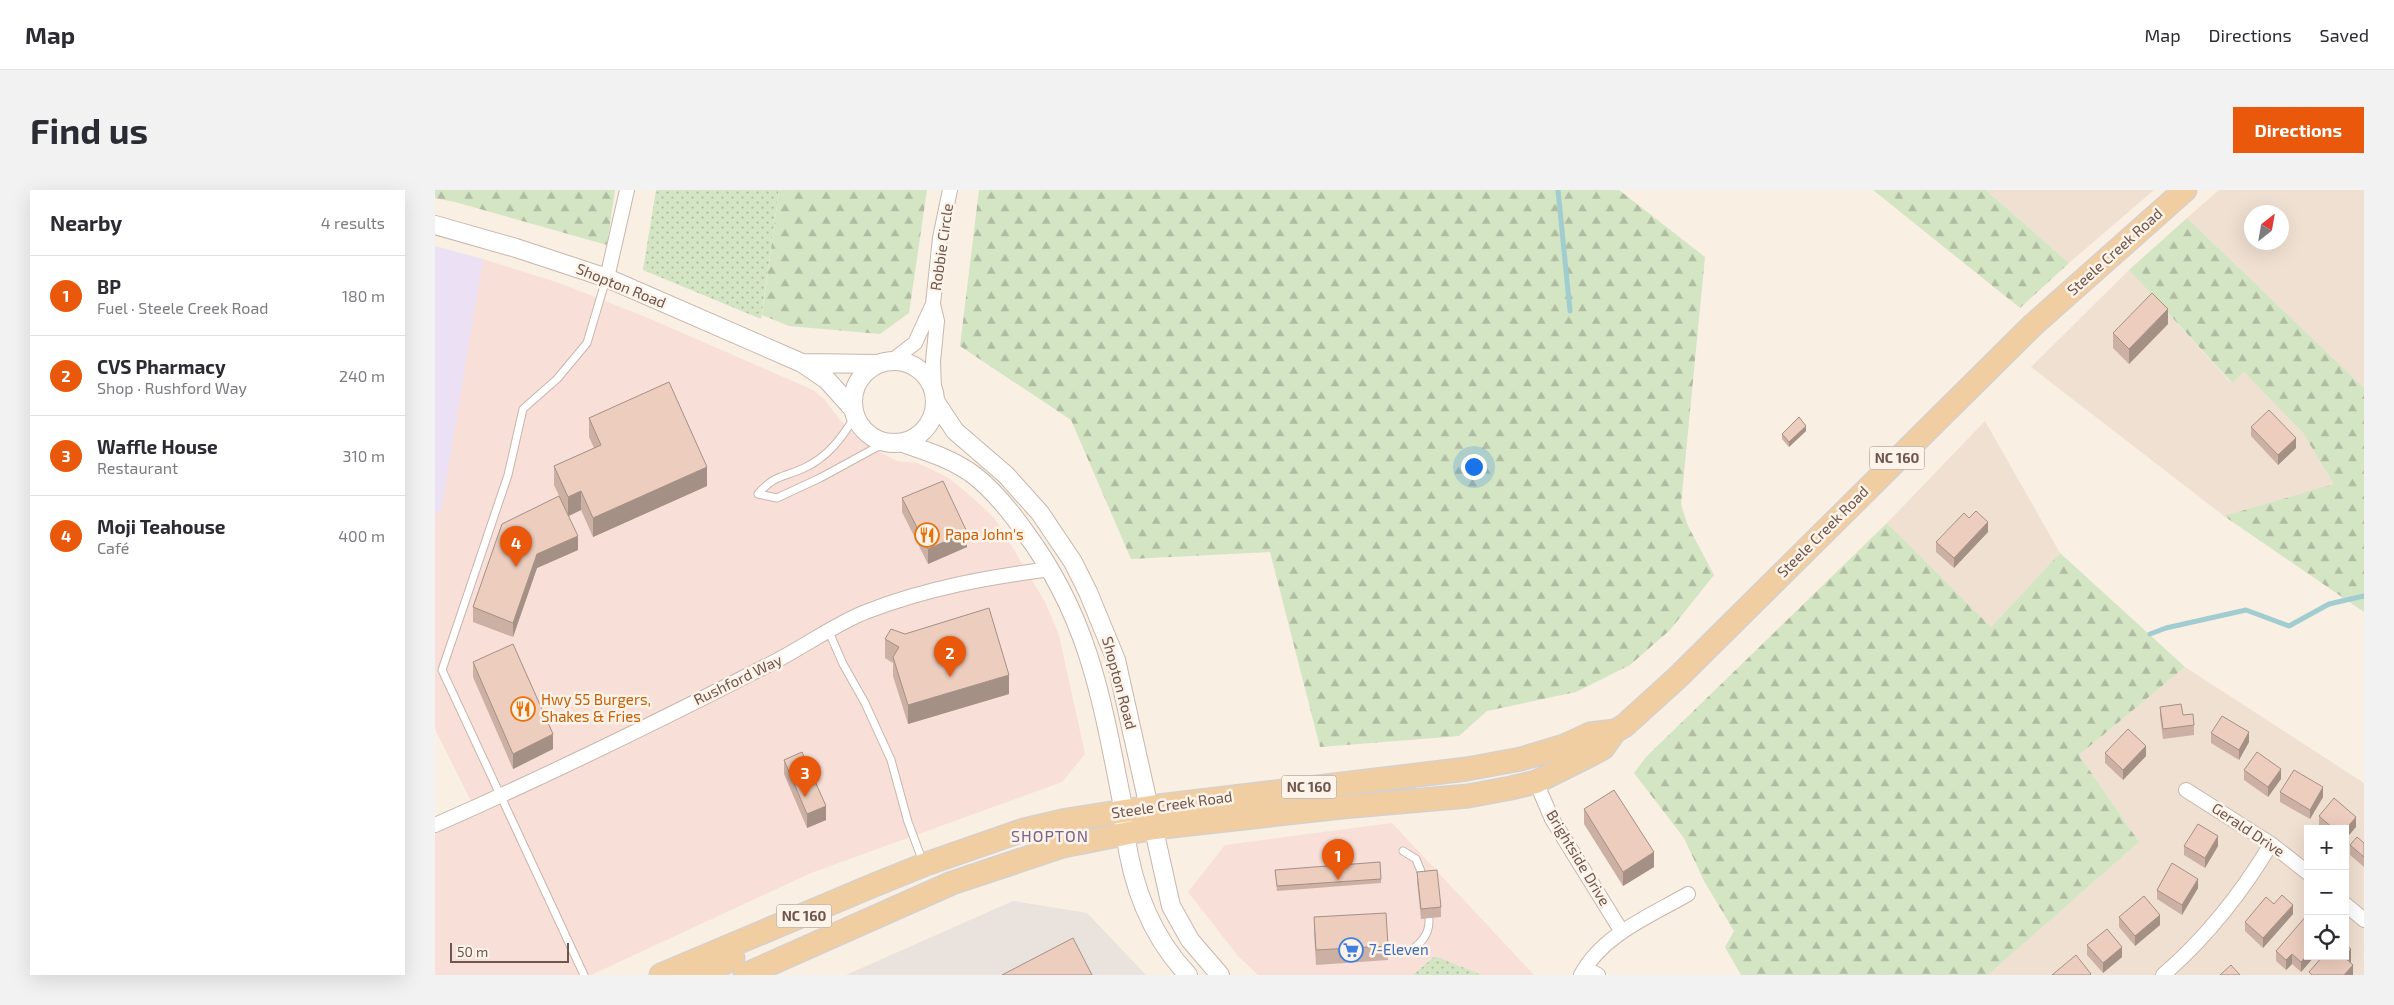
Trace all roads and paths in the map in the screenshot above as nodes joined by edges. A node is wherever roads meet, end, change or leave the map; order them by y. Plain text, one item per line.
1 (627, 190) edge
2 (951, 190) edge
3 (2185, 190) edge
4 (435, 225) edge
5 (607, 278) junction
6 (933, 304) junction
7 (886, 362) junction
8 (802, 363) junction
9 (935, 396) junction
10 (854, 413) junction
11 (898, 443) junction
12 (1051, 569) junction
13 (829, 632) junction
14 (1615, 731) junction
15 (1536, 782) junction
16 (2186, 790) dead end
17 (501, 796) junction
18 (1123, 811) junction
19 (1152, 817) junction
20 (435, 825) edge
21 (1125, 833) junction
22 (2271, 844) junction
23 (1403, 851) dead end
24 (926, 864) junction
25 (2305, 870) edge
26 (1426, 890) edge
27 (1688, 894) dead end
28 (1427, 900) edge
29 (2349, 907) edge
30 (814, 911) junction
31 (2364, 920) edge
32 (1622, 932) junction
33 (1414, 948) dead end
34 (1583, 972) edge
35 (584, 975) edge
36 (661, 975) edge
37 (703, 975) edge
38 (745, 975) edge
39 (1188, 975) edge
40 (1220, 975) edge
41 (1598, 975) edge
42 (2163, 975) edge

1 - 5 street
2 - 6 street, Robbie Circle
3 - 14 main road, Steele Creek Road / NC 160
4 - 5 street, Shopton Road
5 - 8 street, Shopton Road
5 - 17 lane
6 - 7 street, Robbie Circle
6 - 9 street, Robbie Circle
7 - 8 street, Shopton Road
7 - 9 street
7 - 10 street
8 - 10 street, Shopton Road
9 - 11 street
9 - 19 street, Shopton Road
10 - 11 street
10 - 11 lane
11 - 12 street, Shopton Road
12 - 13 street, Rushford Way
12 - 18 street, Shopton Road
13 - 17 street, Rushford Way
13 - 24 lane
14 - 15 main road, Steele Creek Road / NC 160
14 - 19 main road, Steele Creek Road / NC 160
15 - 19 main road, Steele Creek Road / NC 160
15 - 32 street, Brightside Drive
16 - 22 street, Gerald Drive
17 - 20 street, Rushford Way
17 - 35 lane
18 - 19 main road, Steele Creek Road / NC 160
18 - 21 street, Shopton Road
18 - 24 main road, Steele Creek Road / NC 160
19 - 21 main road, Steele Creek Road / NC 160
19 - 40 street, Shopton Road
21 - 38 main road, Steele Creek Road / NC 160
21 - 39 street, Shopton Road
22 - 25 street, Gerald Drive
22 - 42 street
23 - 26 lane
24 - 30 main road, Steele Creek Road / NC 160
27 - 32 street
28 - 33 lane
29 - 31 street
30 - 36 main road, Steele Creek Road / NC 160
30 - 37 main road
32 - 34 street
34 - 41 street

